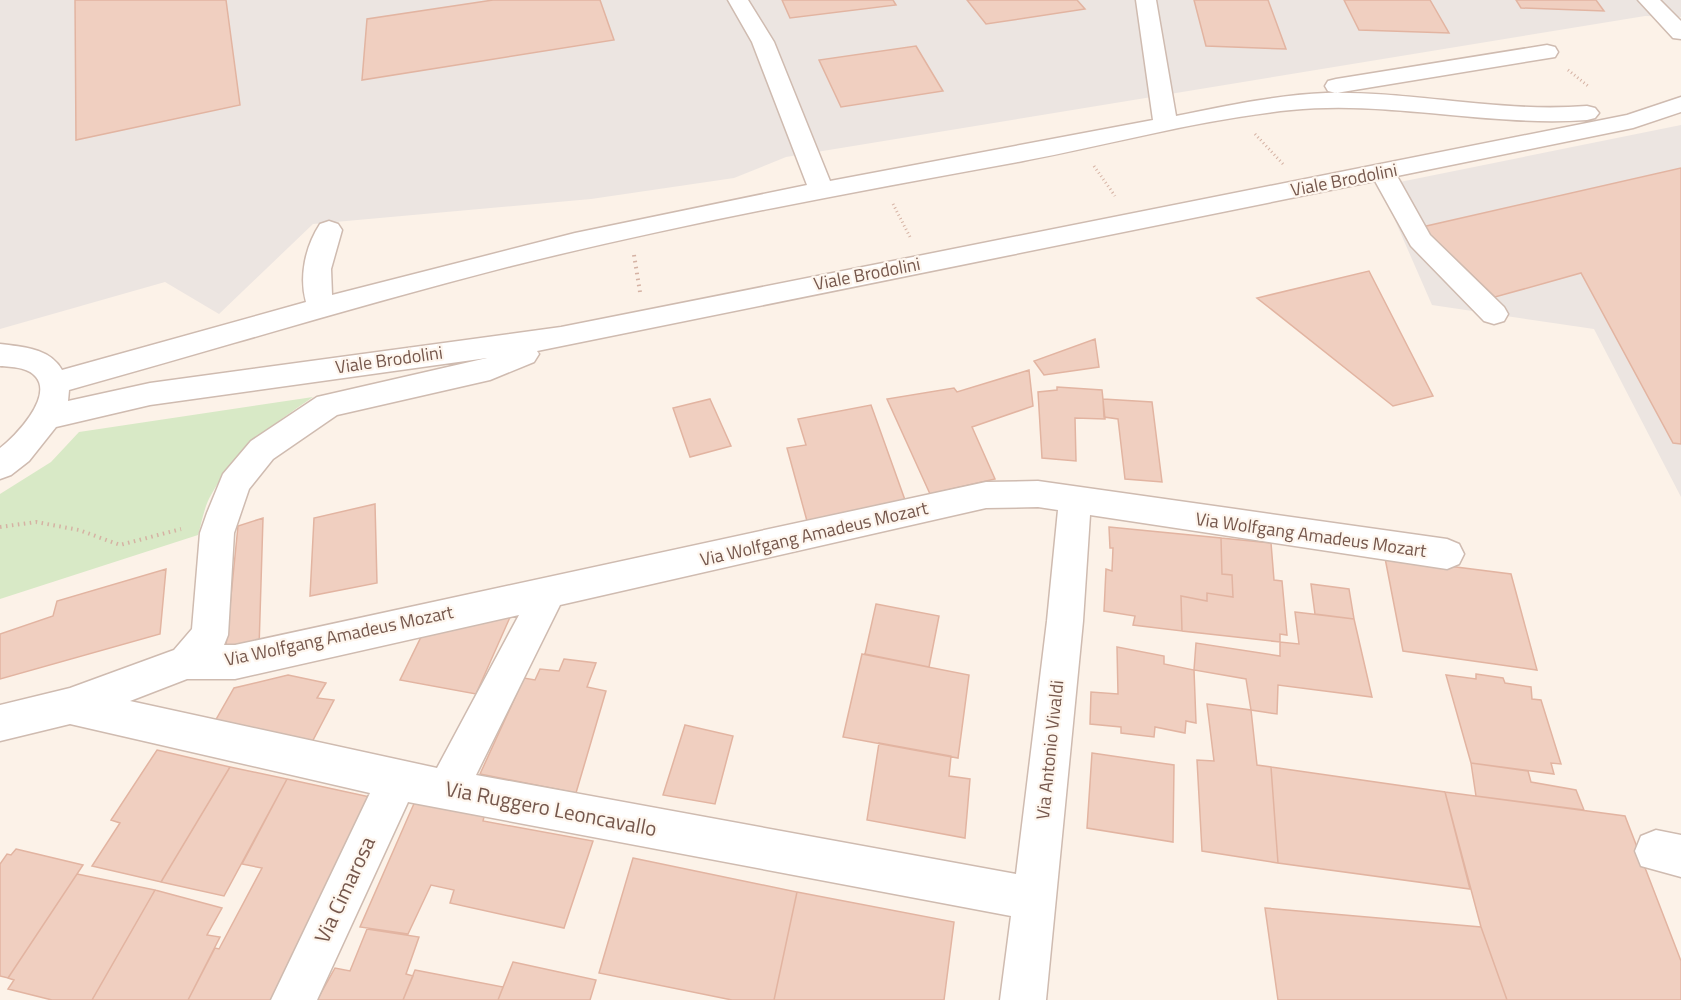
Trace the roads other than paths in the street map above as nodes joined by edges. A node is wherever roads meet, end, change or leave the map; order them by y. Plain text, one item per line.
1 (738, 0) edge
2 (1146, 0) edge
3 (1648, 0) edge
4 (1681, 33) edge
5 (1547, 52) road end
6 (1438, 71) junction
7 (1290, 103) junction
8 (1681, 104) edge
9 (1434, 108) junction
10 (1166, 125) junction
11 (1383, 173) junction
12 (821, 189) junction
13 (329, 230) dead end
14 (322, 309) junction
15 (1494, 314) dead end
16 (561, 337) junction
17 (0, 354) edge
18 (54, 383) junction
19 (49, 417) junction
20 (0, 466) edge
21 (1075, 500) junction
22 (1447, 554) dead end
23 (549, 592) junction
24 (187, 662) junction
25 (70, 706) junction
26 (0, 723) edge
27 (397, 780) junction
28 (447, 790) junction
29 (1034, 899) junction
30 (294, 1000) edge
31 (1023, 1000) edge

1 - 12 street
2 - 10 street
3 - 4 street
5 - 6 street
6 - 7 street
6 - 9 street
7 - 9 street, Viale Brodolini
7 - 10 street, Viale Brodolini
8 - 9 street, Viale Brodolini
8 - 11 street, Viale Brodolini
10 - 12 street, Viale Brodolini
11 - 15 street
11 - 16 street, Viale Brodolini
12 - 14 street, Viale Brodolini
13 - 14 street
14 - 18 street, Viale Brodolini
16 - 19 street, Viale Brodolini
16 - 24 street, Via Wolfgang Amadeus Mozart
17 - 18 street
18 - 19 street
19 - 20 street
21 - 22 street, Via Wolfgang Amadeus Mozart
21 - 23 street, Via Wolfgang Amadeus Mozart
21 - 29 street, Via Antonio Vivaldi
23 - 24 street, Via Wolfgang Amadeus Mozart
23 - 28 street
24 - 25 street, Via Wolfgang Amadeus Mozart
25 - 26 street, Via Wolfgang Amadeus Mozart
25 - 27 street, Via Ruggero Leoncavallo
27 - 28 street, Via Ruggero Leoncavallo
27 - 30 street, Via Cimarosa
28 - 29 street, Via Ruggero Leoncavallo
29 - 31 street, Via Antonio Vivaldi

